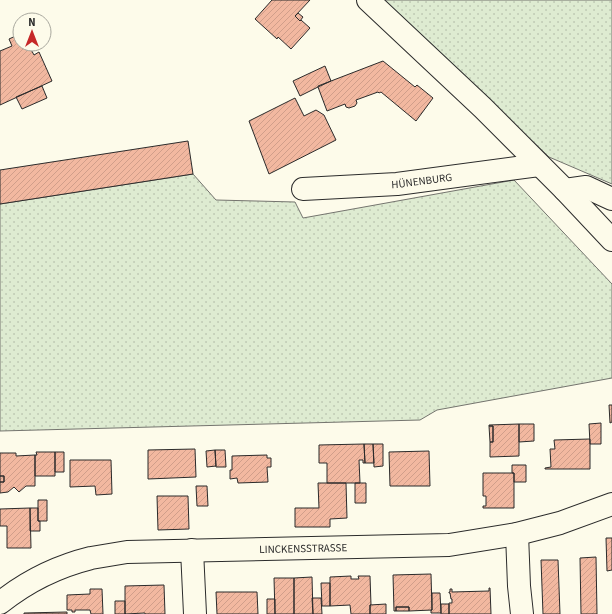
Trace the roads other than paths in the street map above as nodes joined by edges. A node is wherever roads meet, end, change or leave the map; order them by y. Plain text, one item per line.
1 (368, 0) edge
2 (540, 165) junction
3 (303, 189) dead end
4 (565, 190) junction
5 (612, 199) edge
6 (612, 240) edge
7 (612, 504) edge
8 (517, 534) junction
9 (192, 550) junction
10 (0, 603) edge
11 (195, 614) edge
12 (522, 614) edge

1 - 2 street
2 - 3 street, HÜNENBURG
2 - 4 street
4 - 5 street
4 - 6 street
7 - 8 street, LINCKENSSTRASSE
8 - 9 street, LINCKENSSTRASSE
8 - 12 street
9 - 10 street, LINCKENSSTRASSE
9 - 11 street

